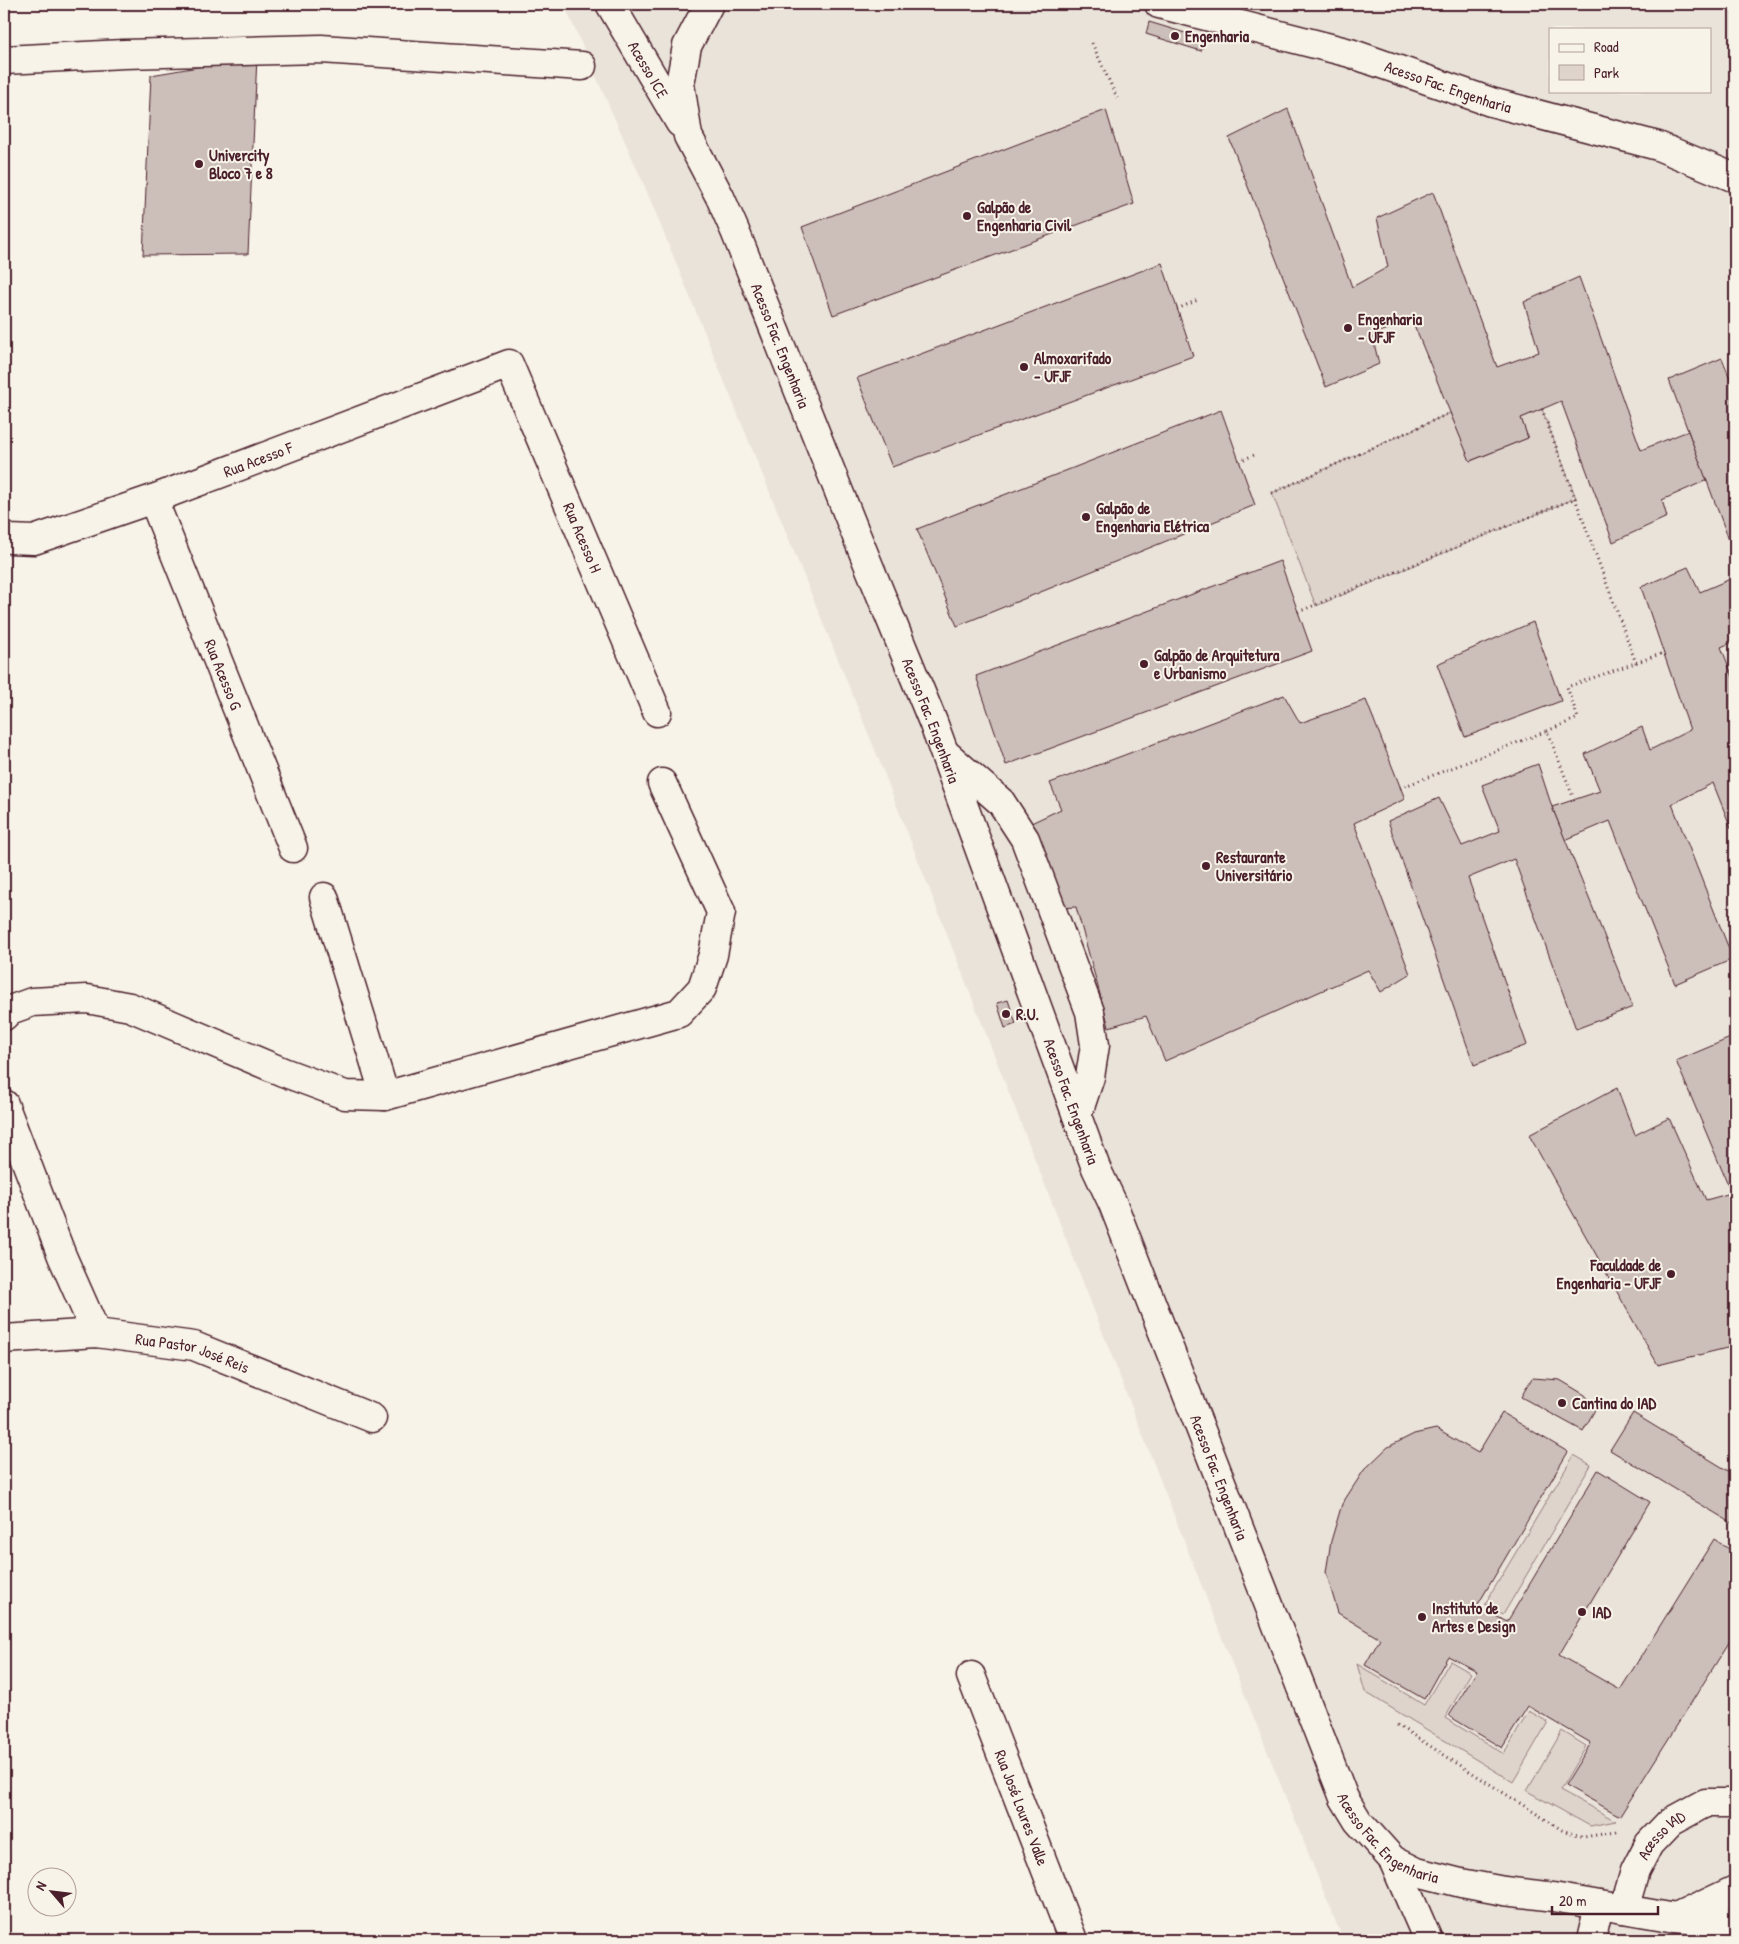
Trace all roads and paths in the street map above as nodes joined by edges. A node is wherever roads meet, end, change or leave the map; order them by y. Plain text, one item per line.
1 (610, 4) edge
2 (709, 4) edge
3 (1159, 4) edge
4 (1092, 43) dead end
5 (4, 60) edge
6 (582, 66) dead end
7 (1117, 98) dead end
8 (688, 136) junction
9 (1735, 178) edge
10 (1198, 300) dead end
11 (1177, 309) dead end
12 (509, 364) joint
13 (1542, 409) dead end
14 (1450, 414) dead end
15 (1257, 454) dead end
16 (1239, 461) dead end
17 (1272, 493) dead end
18 (1576, 498) junction
19 (153, 499) junction
20 (4, 536) edge
21 (1298, 612) dead end
22 (1663, 653) dead end
23 (1636, 663) junction
24 (657, 712) dead end
25 (1547, 731) junction
26 (943, 752) junction
27 (662, 783) dead end
28 (1400, 788) dead end
29 (1574, 799) dead end
30 (293, 848) dead end
31 (324, 897) dead end
32 (4, 1016) edge
33 (385, 1096) junction
34 (4, 1104) edge
35 (1077, 1116) junction
36 (96, 1333) junction
37 (4, 1339) edge
38 (372, 1418) dead end
39 (972, 1676) dead end
40 (1397, 1725) dead end
41 (1735, 1803) edge
42 (1622, 1828) dead end
43 (1393, 1860) junction
44 (1735, 1890) edge
45 (1612, 1908) junction
46 (1676, 1918) junction
47 (1735, 1924) edge
48 (1073, 1940) edge
49 (1428, 1940) edge
50 (1591, 1940) edge

1 - 8 street, Acesso ICE
2 - 8 street, Acesso Fac. Engenharia
3 - 9 street, Acesso Fac. Engenharia
4 - 7 path
5 - 6 street
8 - 26 street, Acesso Fac. Engenharia
10 - 11 path
12 - 19 street, Rua Acesso F
12 - 24 street, Rua Acesso H
13 - 18 path
14 - 17 path
15 - 16 path
18 - 21 path
18 - 23 path
19 - 20 street, Rua Acesso F
19 - 30 street, Rua Acesso G
22 - 23 path
23 - 25 path
25 - 28 path
25 - 29 path
26 - 35 street, Acesso Fac. Engenharia
26 - 35 street
27 - 33 street
31 - 33 street
32 - 33 street
34 - 36 street
35 - 43 street, Acesso Fac. Engenharia
36 - 37 street, Rua Pastor José Reis
36 - 38 street, Rua Pastor José Reis
39 - 48 street, Rua José Loures Valle
40 - 42 path
41 - 45 street, Acesso IAD
43 - 45 street, Acesso Fac. Engenharia
43 - 49 street
44 - 46 street
45 - 46 street, Acesso Fac. Engenharia
45 - 50 street, Acesso IAD
46 - 47 street, Acesso Fac. Engenharia

